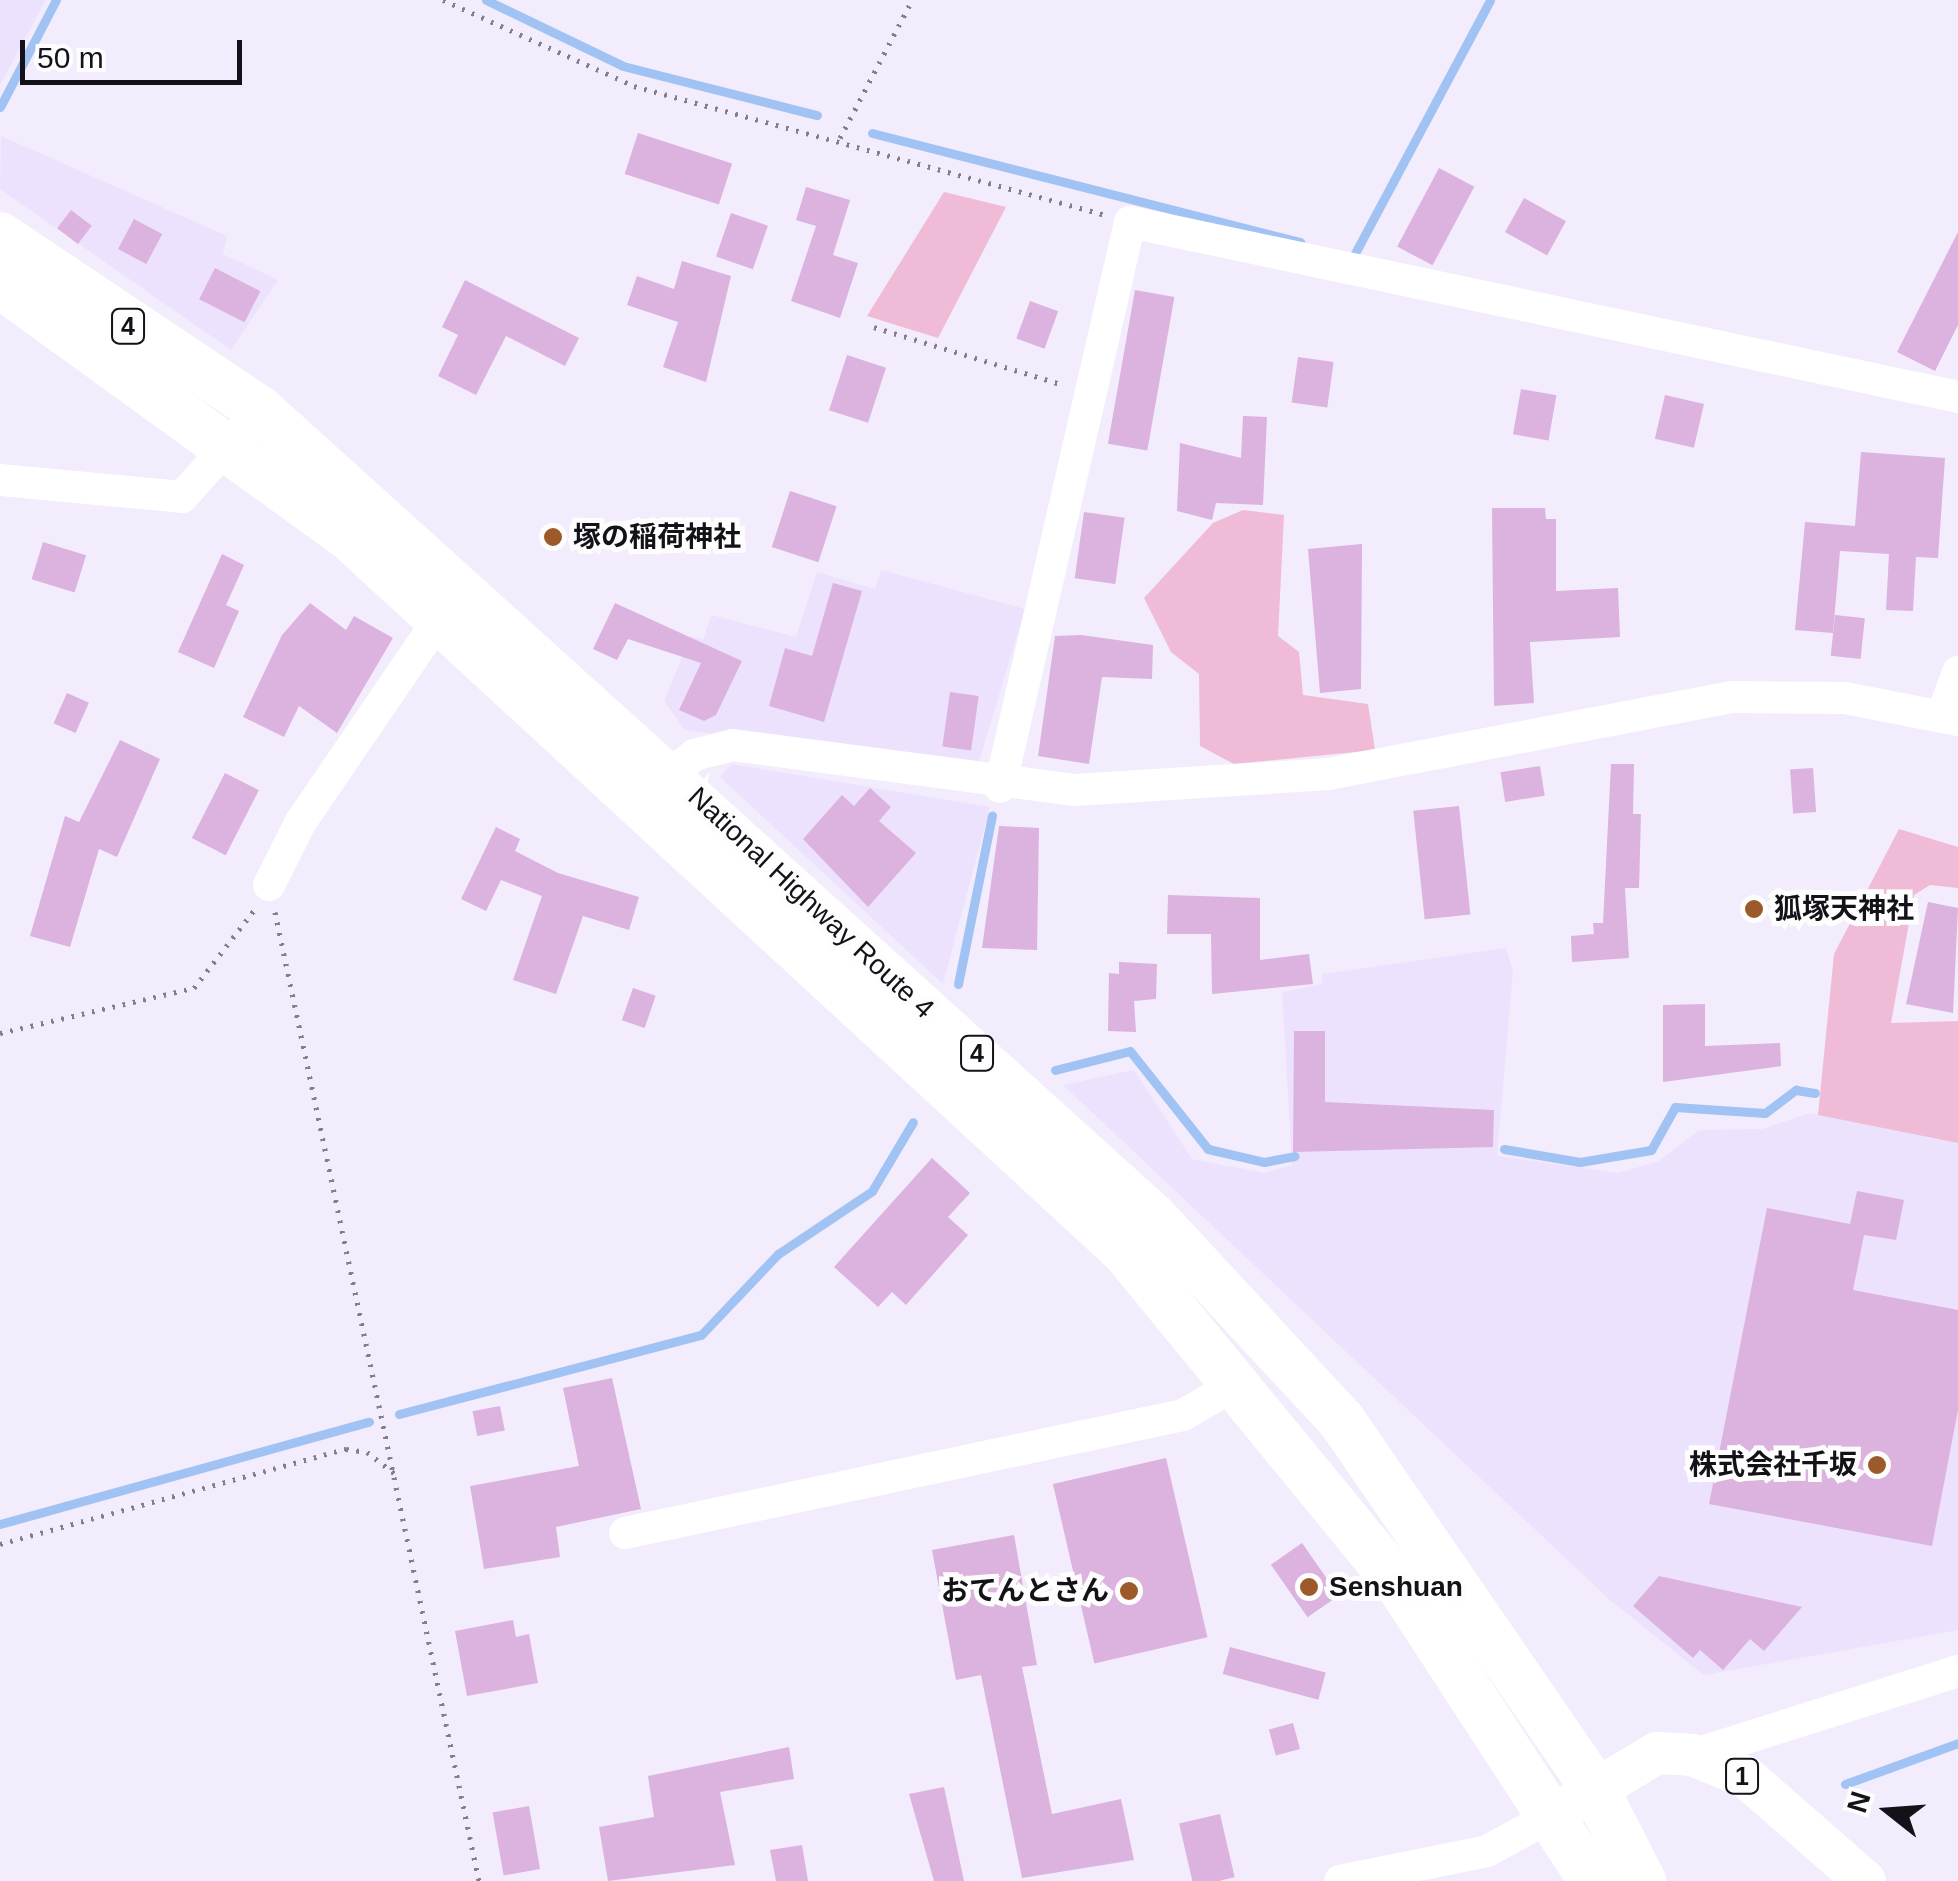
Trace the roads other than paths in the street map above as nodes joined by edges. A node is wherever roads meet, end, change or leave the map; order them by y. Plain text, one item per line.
1 (0, 236) edge
2 (0, 284) edge
3 (1958, 397) edge
4 (260, 410) junction
5 (228, 446) junction
6 (0, 480) edge
7 (440, 616) junction
8 (1958, 672) edge
9 (1950, 717) edge
10 (655, 786) junction
11 (1000, 787) junction
12 (269, 885) road end
13 (1240, 1382) junction
14 (625, 1533) dead end
15 (1958, 1670) edge
16 (1692, 1755) junction
17 (1594, 1787) junction
18 (1555, 1814) junction
19 (1340, 1881) edge
20 (1593, 1881) edge
21 (1642, 1881) edge
22 (1864, 1881) edge

1 - 4 highway, National Highway Route 4 / 4
2 - 5 highway, National Highway Route 4 / 4
3 - 11 street
4 - 5 street
4 - 10 highway, National Highway Route 4 / 4
5 - 6 street
5 - 7 highway, National Highway Route 4 / 4
7 - 10 highway, National Highway Route 4 / 4
7 - 12 street
8 - 9 street
9 - 11 street
10 - 11 street
10 - 13 highway, National Highway Route 4 / 4
10 - 17 highway, National Highway Route 4 / 4
13 - 14 street
13 - 18 highway, National Highway Route 4 / 4
15 - 16 street
16 - 17 main road, 1
16 - 22 main road, 1
17 - 18 main road, 1
17 - 21 highway, National Highway Route 4 / 4
18 - 19 street
18 - 20 highway, National Highway Route 4 / 4

